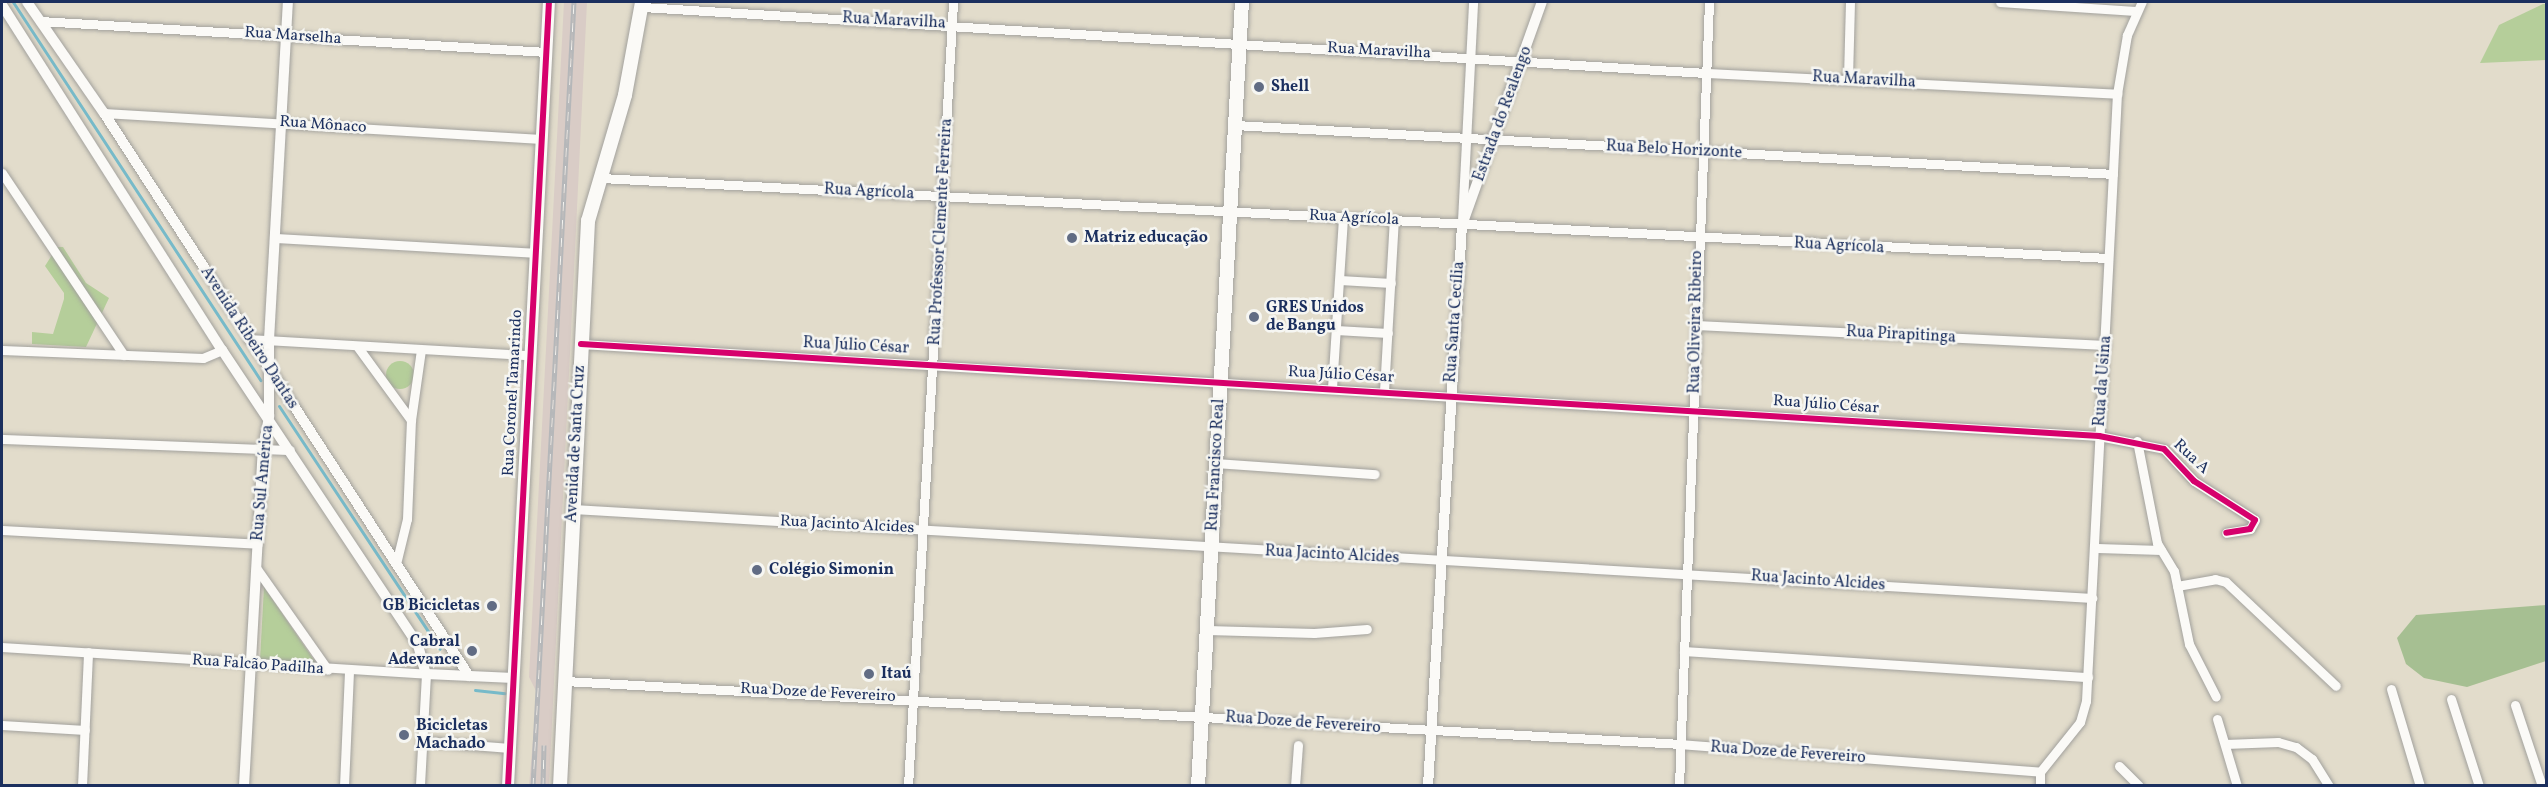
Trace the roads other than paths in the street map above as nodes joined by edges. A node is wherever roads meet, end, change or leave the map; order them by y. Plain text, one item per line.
1 (27, 2) edge
2 (288, 2) edge
3 (549, 2) edge
4 (953, 2) edge
5 (1242, 2) edge
6 (1473, 2) edge
7 (1542, 2) edge
8 (1709, 2) edge
9 (1850, 2) edge
10 (2000, 2) edge
11 (2142, 2) edge
12 (642, 4) edge
13 (2052, 4) edge
14 (2, 5) edge
15 (2122, 6) edge
16 (2135, 12) junction
17 (40, 21) junction
18 (952, 24) junction
19 (286, 36) junction
20 (1240, 44) junction
21 (547, 52) junction
22 (1469, 56) junction
23 (1523, 60) junction
24 (1707, 73) junction
25 (1848, 78) junction
26 (2116, 94) junction
27 (104, 113) junction
28 (280, 122) junction
29 (1235, 125) junction
30 (1464, 137) junction
31 (541, 139) junction
32 (1495, 139) junction
33 (1702, 152) junction
34 (2, 173) edge
35 (2113, 174) junction
36 (601, 178) junction
37 (942, 196) junction
38 (1230, 210) junction
39 (1343, 218) junction
40 (1394, 220) junction
41 (1462, 225) junction
42 (276, 238) junction
43 (1698, 239) junction
44 (534, 254) junction
45 (2107, 258) junction
46 (1340, 280) junction
47 (1391, 283) junction
48 (1695, 325) junction
49 (1336, 330) junction
50 (1388, 333) junction
51 (248, 339) junction
52 (269, 340) junction
53 (581, 344) junction
54 (2106, 345) junction
55 (357, 346) junction
56 (2, 350) edge
57 (222, 350) junction
58 (421, 350) junction
59 (124, 355) junction
60 (529, 355) junction
61 (934, 364) junction
62 (269, 369) junction
63 (1221, 381) junction
64 (1332, 388) junction
65 (1384, 391) junction
66 (1451, 395) junction
67 (1694, 411) junction
68 (269, 416) junction
69 (411, 420) junction
70 (2099, 436) junction
71 (2, 439) edge
72 (2137, 441) junction
73 (263, 448) junction
74 (290, 450) junction
75 (1216, 463) junction
76 (1375, 474) dead end
77 (573, 509) junction
78 (923, 529) junction
79 (2, 530) edge
80 (2226, 532) dead end
81 (258, 544) junction
82 (1211, 548) junction
83 (2097, 548) junction
84 (2161, 550) junction
85 (1440, 561) junction
86 (396, 564) junction
87 (257, 569) junction
88 (1688, 572) junction
89 (2177, 586) junction
90 (2092, 598) junction
91 (1367, 629) dead end
92 (1207, 630) junction
93 (2, 647) edge
94 (1684, 651) junction
95 (88, 652) junction
96 (251, 664) junction
97 (328, 670) junction
98 (349, 671) junction
99 (426, 674) junction
100 (469, 676) junction
101 (2088, 676) junction
102 (514, 678) junction
103 (565, 681) junction
104 (2336, 686) dead end
105 (2391, 689) dead end
106 (2216, 697) dead end
107 (912, 698) junction
108 (2451, 699) dead end
109 (2515, 705) dead end
110 (1202, 715) junction
111 (2217, 719) dead end
112 (2, 725) edge
113 (85, 730) junction
114 (1430, 732) junction
115 (422, 741) junction
116 (1680, 744) junction
117 (2225, 744) junction
118 (1298, 745) dead end
119 (510, 748) junction
120 (2118, 766) dead end
121 (2040, 772) junction
122 (82, 786) edge
123 (244, 786) edge
124 (344, 786) edge
125 (420, 786) edge
126 (508, 786) edge
127 (560, 786) edge
128 (908, 786) edge
129 (1198, 786) edge
130 (1295, 786) edge
131 (1428, 786) edge
132 (1678, 786) edge
133 (2040, 786) edge
134 (2139, 786) edge
135 (2237, 786) edge
136 (2329, 786) edge
137 (2420, 786) edge
138 (2479, 786) edge
139 (2542, 786) edge

1 - 17 street, Avenida Ribeiro Dantas
2 - 19 street, Rua Sul América
3 - 21 main road, Rua Coronel Tamarindo
4 - 18 street, Rua Professor Clemente Ferreira
5 - 20 main road, Rua Francisco Real
6 - 22 street, Rua Santa Cecília
7 - 23 street, Estrada do Realengo
8 - 24 street, Rua Oliveira Ribeiro
9 - 25 street
10 - 13 street
11 - 16 street, Rua da Usina
12 - 18 street, Rua Maravilha
12 - 36 main road, Avenida de Santa Cruz
13 - 15 street
14 - 57 street, Avenida Ribeiro Dantas
15 - 16 street
16 - 26 street, Rua da Usina
17 - 19 street, Rua Marselha
17 - 27 street, Avenida Ribeiro Dantas
18 - 20 street, Rua Maravilha
18 - 37 street, Rua Professor Clemente Ferreira
19 - 21 street, Rua Marselha
19 - 28 street, Rua Sul América
20 - 22 street, Rua Maravilha
20 - 29 main road, Rua Francisco Real
21 - 31 main road, Rua Coronel Tamarindo
22 - 23 street, Rua Maravilha
22 - 30 street, Rua Santa Cecília
23 - 24 street, Rua Maravilha
23 - 32 street, Estrada do Realengo
24 - 25 street, Rua Maravilha
24 - 33 street, Rua Oliveira Ribeiro
25 - 26 street, Rua Maravilha
26 - 35 street, Rua da Usina
27 - 28 street, Rua Mônaco
27 - 51 street, Avenida Ribeiro Dantas
28 - 31 street, Rua Mônaco
28 - 42 street, Rua Sul América
29 - 30 street, Rua Belo Horizonte
29 - 38 main road, Rua Francisco Real
30 - 32 street, Rua Belo Horizonte
30 - 41 street, Rua Santa Cecília
31 - 44 main road, Rua Coronel Tamarindo
32 - 33 street, Rua Belo Horizonte
32 - 41 street, Estrada do Realengo
33 - 35 street, Rua Belo Horizonte
33 - 43 street, Rua Oliveira Ribeiro
34 - 59 street
35 - 45 street, Rua da Usina
36 - 37 street, Rua Agrícola
36 - 53 main road, Avenida de Santa Cruz
37 - 38 street, Rua Agrícola
37 - 61 street, Rua Professor Clemente Ferreira
38 - 39 street, Rua Agrícola
38 - 63 main road, Rua Francisco Real
39 - 40 street, Rua Agrícola
39 - 46 street
40 - 41 street, Rua Agrícola
40 - 47 street
41 - 43 street, Rua Agrícola
41 - 66 street, Rua Santa Cecília
42 - 44 street
42 - 52 street, Rua Sul América
43 - 45 street, Rua Agrícola
43 - 48 street, Rua Oliveira Ribeiro
44 - 60 main road, Rua Coronel Tamarindo
45 - 54 street, Rua da Usina
46 - 47 street
46 - 49 street
47 - 50 street
48 - 54 street, Rua Pirapitinga
48 - 67 street, Rua Oliveira Ribeiro
49 - 50 street
49 - 64 street
50 - 65 street
51 - 52 street
51 - 62 street, Avenida Ribeiro Dantas
52 - 55 street
52 - 62 street, Rua Sul América
53 - 61 street, Rua Júlio César
53 - 77 main road, Avenida de Santa Cruz
54 - 70 street, Rua da Usina
55 - 58 street
55 - 69 street
56 - 59 street
57 - 59 street
57 - 68 street, Avenida Ribeiro Dantas
58 - 60 street
58 - 69 street
60 - 102 main road, Rua Coronel Tamarindo
61 - 63 street, Rua Júlio César
61 - 78 street, Rua Professor Clemente Ferreira
62 - 68 street, Rua Sul América
62 - 86 street, Avenida Ribeiro Dantas
63 - 64 street, Rua Júlio César
63 - 75 main road, Rua Francisco Real
64 - 65 street, Rua Júlio César
65 - 66 street, Rua Júlio César
66 - 67 street, Rua Júlio César
66 - 85 street, Rua Santa Cecília
67 - 70 street, Rua Júlio César
67 - 88 street, Rua Oliveira Ribeiro
68 - 73 street, Rua Sul América
68 - 74 street, Avenida Ribeiro Dantas
69 - 86 street
70 - 72 street, Rua A
70 - 83 street, Rua da Usina
71 - 73 street
72 - 80 street, Rua A
72 - 84 street
73 - 74 street
73 - 81 street, Rua Sul América
74 - 99 street, Avenida Ribeiro Dantas
75 - 76 street
75 - 82 main road, Rua Francisco Real
77 - 78 street, Rua Jacinto Alcides
77 - 103 main road, Avenida de Santa Cruz
78 - 82 street, Rua Jacinto Alcides
78 - 107 street, Rua Professor Clemente Ferreira
79 - 81 street
81 - 87 street, Rua Sul América
82 - 85 street, Rua Jacinto Alcides
82 - 92 main road, Rua Francisco Real
83 - 84 street
83 - 90 street, Rua da Usina
84 - 89 street
85 - 88 street, Rua Jacinto Alcides
85 - 114 street, Rua Santa Cecília
86 - 100 street, Avenida Ribeiro Dantas
87 - 96 street, Rua Sul América
87 - 97 street
88 - 90 street, Rua Jacinto Alcides
88 - 94 street, Rua Oliveira Ribeiro
89 - 104 street
89 - 106 street
90 - 101 street, Rua da Usina
91 - 92 street
92 - 110 main road, Rua Francisco Real
93 - 95 street, Rua Falcão Padilha
94 - 101 street
94 - 116 street, Rua Oliveira Ribeiro
95 - 96 street, Rua Falcão Padilha
95 - 113 street
96 - 97 street, Rua Falcão Padilha
96 - 123 street, Rua Sul América
97 - 98 street, Rua Falcão Padilha
98 - 99 street, Rua Falcão Padilha
98 - 124 street
99 - 100 street, Rua Falcão Padilha
99 - 115 street
100 - 102 street, Rua Falcão Padilha
101 - 121 street, Rua da Usina
102 - 119 main road, Rua Coronel Tamarindo
103 - 107 street, Rua Doze de Fevereiro
103 - 127 main road, Avenida de Santa Cruz
105 - 137 street
107 - 110 street, Rua Doze de Fevereiro
107 - 128 street, Rua Professor Clemente Ferreira
108 - 138 street
109 - 139 street
110 - 114 street, Rua Doze de Fevereiro
110 - 129 main road, Rua Francisco Real
111 - 117 street
112 - 113 street
113 - 122 street
114 - 116 street, Rua Doze de Fevereiro
114 - 131 street, Rua Santa Cecília
115 - 119 street
115 - 125 street
116 - 121 street, Rua Doze de Fevereiro
116 - 132 street, Rua Oliveira Ribeiro
117 - 135 street
117 - 136 street
118 - 130 street
119 - 126 main road, Rua Coronel Tamarindo
120 - 134 street
121 - 133 street

